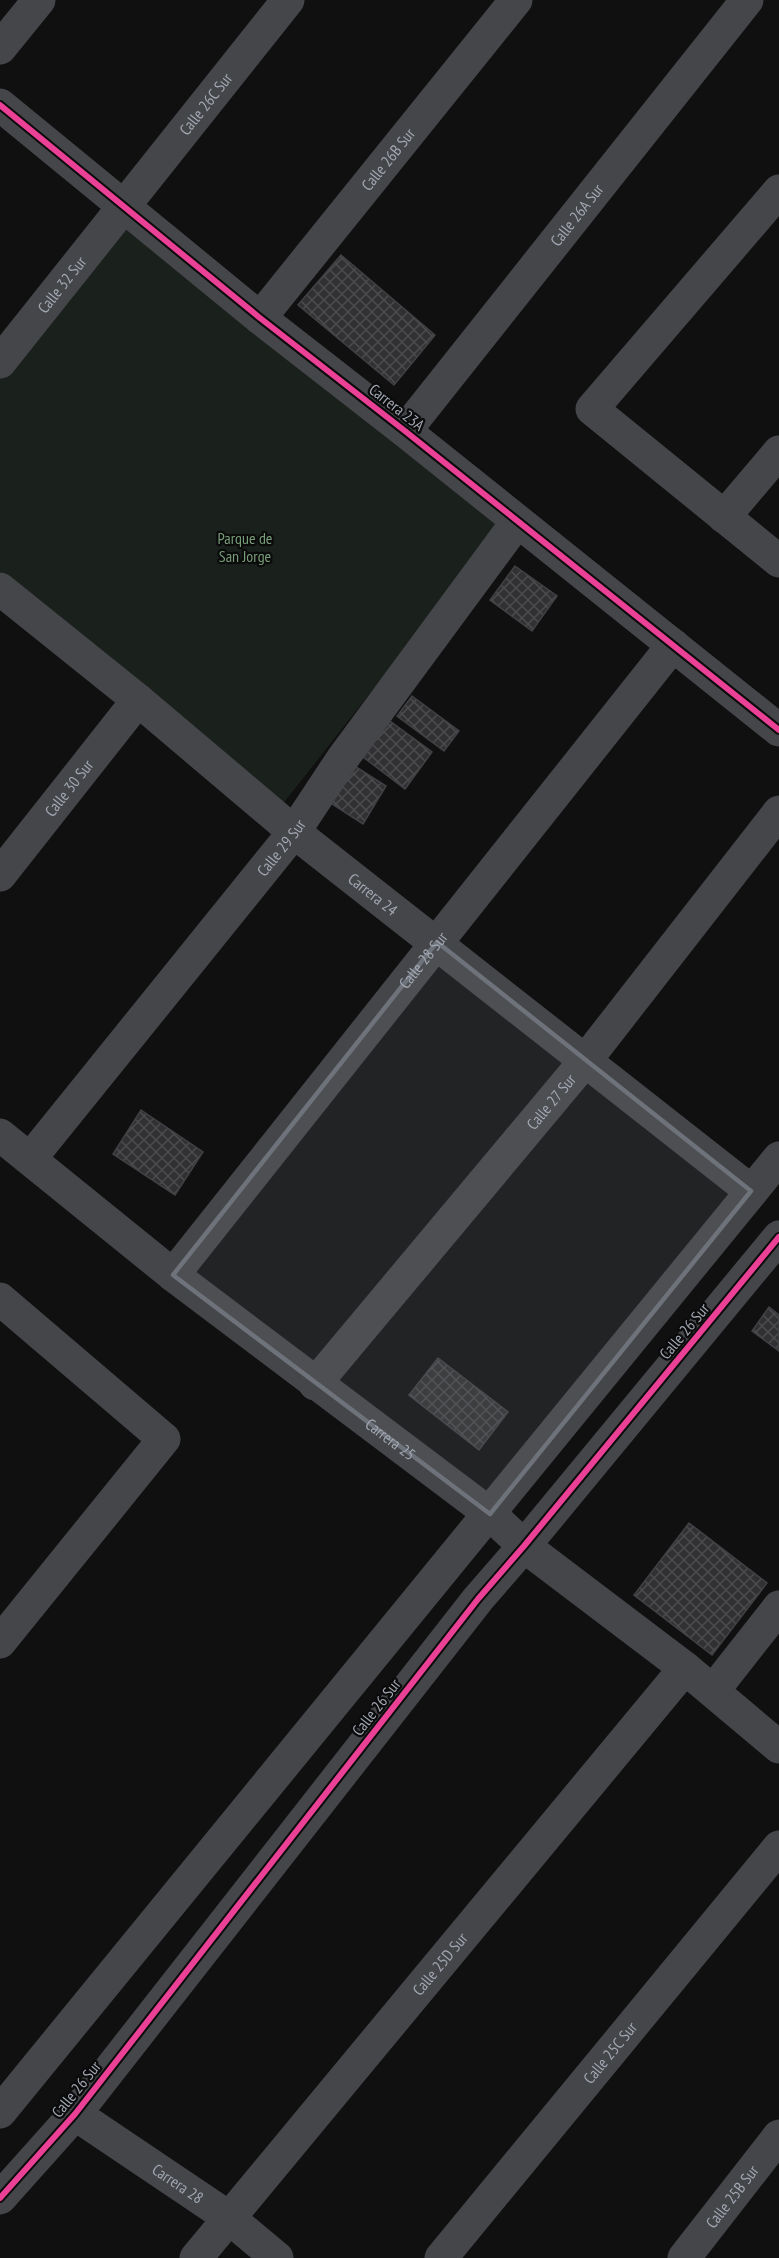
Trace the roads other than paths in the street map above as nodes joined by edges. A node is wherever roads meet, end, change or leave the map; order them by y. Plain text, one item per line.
1 (39, 0) edge
2 (288, 0) edge
3 (516, 0) edge
4 (747, 0) edge
5 (0, 48) edge
6 (0, 105) edge
7 (779, 191) edge
8 (124, 208) junction
9 (260, 318) junction
10 (0, 362) edge
11 (405, 430) junction
12 (779, 452) edge
13 (724, 517) junction
14 (518, 522) junction
15 (779, 561) edge
16 (0, 589) edge
17 (673, 645) junction
18 (138, 700) junction
19 (779, 730) edge
20 (779, 812) edge
21 (294, 832) junction
22 (0, 875) edge
23 (437, 942) junction
24 (585, 1061) junction
25 (0, 1135) edge
26 (779, 1158) edge
27 (30, 1159) junction
28 (752, 1191) junction
29 (779, 1237) edge
30 (173, 1275) junction
31 (0, 1299) edge
32 (315, 1384) junction
33 (490, 1514) junction
34 (524, 1546) junction
35 (779, 1607) edge
36 (0, 1642) edge
37 (685, 1668) junction
38 (713, 1691) junction
39 (779, 1747) edge
40 (779, 1847) edge
41 (0, 2112) edge
42 (75, 2114) junction
43 (779, 2136) edge
44 (3, 2190) edge
45 (228, 2217) junction
46 (196, 2258) edge
47 (278, 2258) edge
48 (441, 2258) edge
49 (684, 2258) edge

1 - 5 street
2 - 8 street, Calle 26C Sur
3 - 9 street, Calle 26B Sur
4 - 11 street, Calle 26A Sur
6 - 8 street, Carrera 23A
7 - 13 street
8 - 9 street, Carrera 23A
8 - 10 street, Calle 32 Sur
9 - 11 street, Carrera 23A
11 - 14 street, Carrera 23A
12 - 13 street
13 - 15 street
14 - 17 street, Carrera 23A
14 - 21 street, Calle 29 Sur
16 - 18 street, Carrera 24
17 - 19 street, Carrera 23A
17 - 23 street, Calle 28 Sur
18 - 21 street, Carrera 24
18 - 22 street, Calle 30 Sur
20 - 24 street, Calle 27 Sur
21 - 23 street, Carrera 24
21 - 27 street, Calle 29 Sur
23 - 24 street, Carrera 24
23 - 30 street, Calle 28 Sur
24 - 28 street, Carrera 24
24 - 32 street, Calle 27 Sur
25 - 27 street, Carrera 25
26 - 28 street, Calle 26 Sur
27 - 30 street, Carrera 25
28 - 33 street, Calle 26 Sur
29 - 34 street, Calle 26 Sur
30 - 32 street, Carrera 25
31 - 36 street
32 - 33 street, Carrera 25
33 - 34 street, Carrera 25
33 - 41 street, Calle 26 Sur
34 - 37 street, Carrera 25
34 - 42 street, Calle 26 Sur
35 - 38 street
37 - 38 street, Carrera 25
37 - 45 street, Calle 25D Sur
38 - 39 street, Carrera 25
40 - 48 street, Calle 25C Sur
42 - 44 street, Calle 26 Sur
42 - 45 street, Carrera 28
43 - 49 street, Calle 25B Sur
45 - 46 street, Calle 25D Sur
45 - 47 street, Carrera 28

